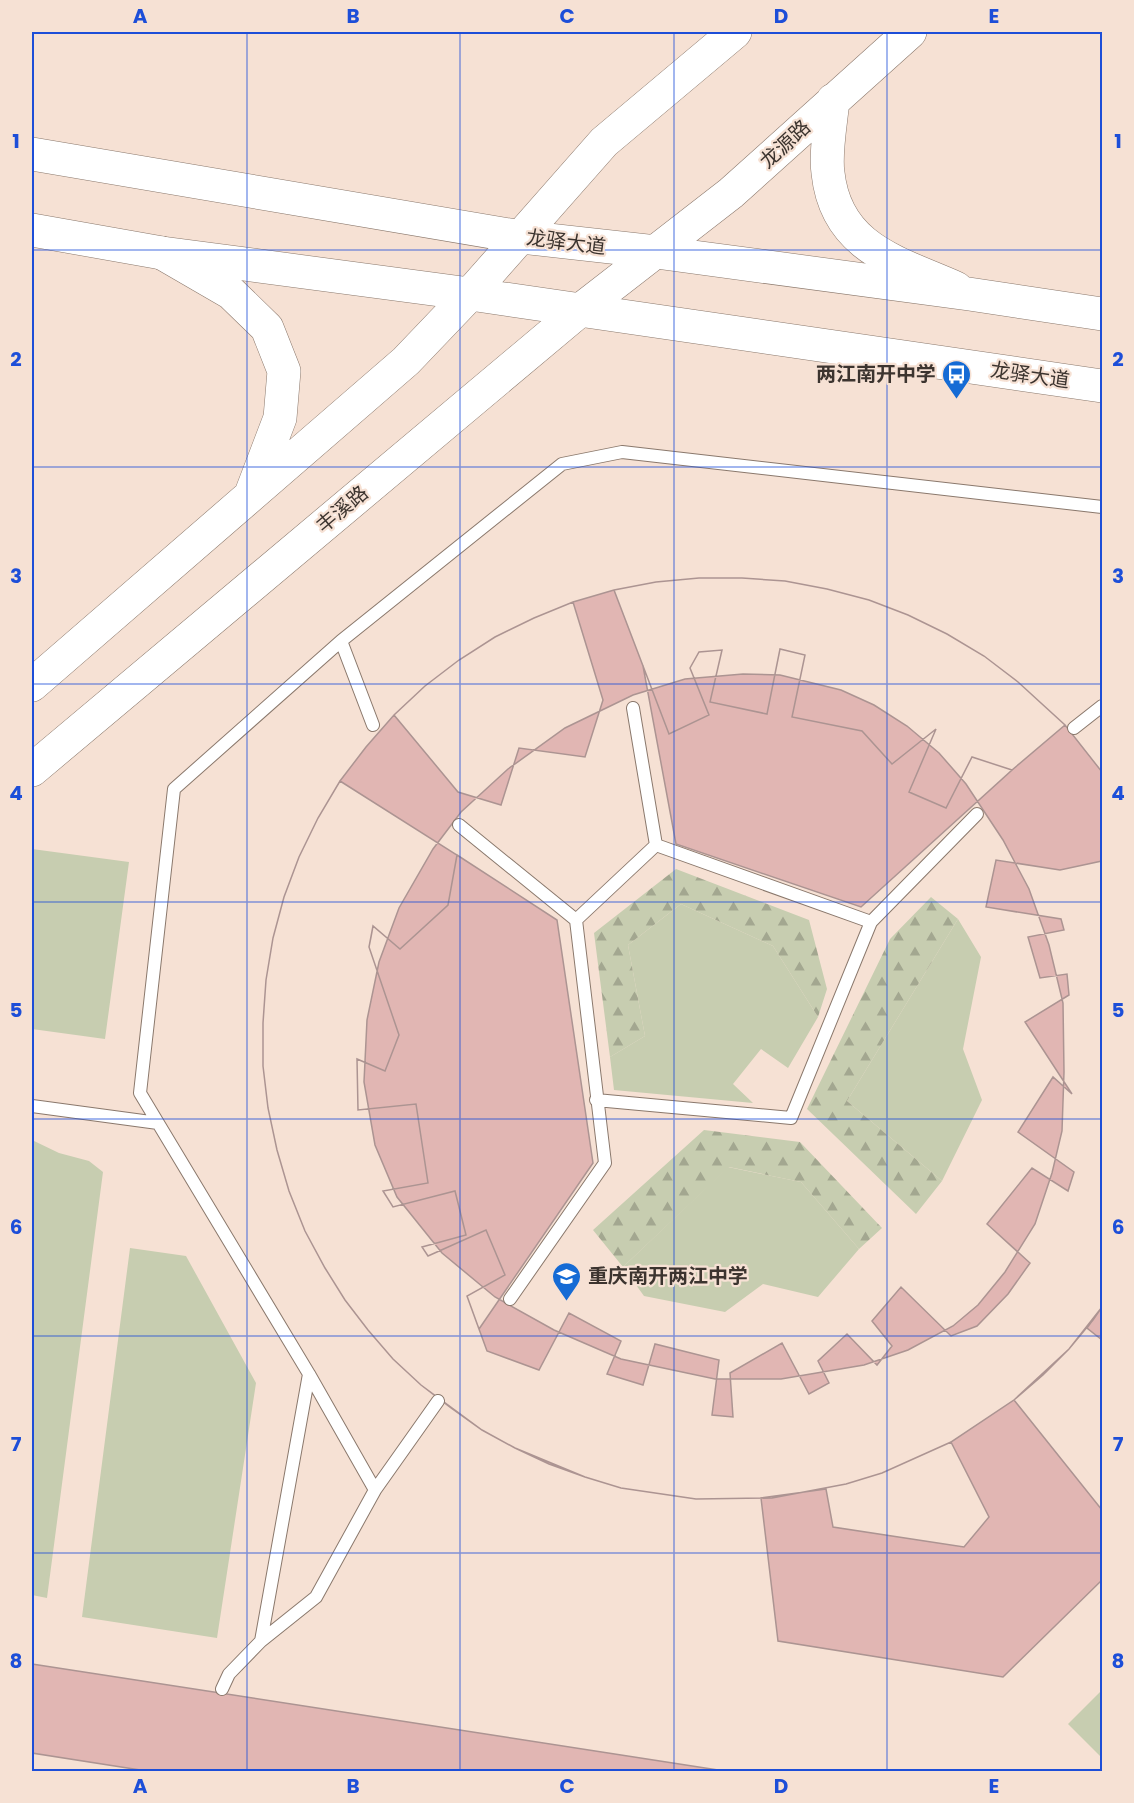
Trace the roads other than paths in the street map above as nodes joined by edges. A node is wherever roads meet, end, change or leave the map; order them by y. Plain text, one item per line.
1 (735, 32) edge
2 (910, 32) edge
3 (832, 100) junction
4 (32, 153) edge
5 (32, 230) edge
6 (521, 237) junction
7 (656, 252) junction
8 (162, 253) junction
9 (470, 294) junction
10 (969, 294) junction
11 (579, 311) junction
12 (1102, 314) edge
13 (1102, 386) edge
14 (250, 497) junction
15 (1102, 507) edge
16 (341, 641) junction
17 (32, 685) edge
18 (1102, 706) edge
19 (633, 708) dead end
20 (373, 725) dead end
21 (1074, 728) dead end
22 (32, 770) edge
23 (977, 814) dead end
24 (459, 825) dead end
25 (656, 845) junction
26 (576, 920) junction
27 (871, 922) junction
28 (597, 1100) junction
29 (32, 1106) edge
30 (158, 1123) junction
31 (510, 1299) dead end
32 (309, 1374) junction
33 (438, 1401) dead end
34 (375, 1490) junction
35 (261, 1641) junction
36 (222, 1689) dead end

1 - 6 main road
2 - 3 main road, 龙源路
3 - 7 main road, 龙源路
3 - 10 main road
4 - 6 main road, 龙驿大道
5 - 8 main road, 龙驿大道
6 - 7 main road, 龙驿大道
6 - 9 main road
7 - 10 main road, 龙驿大道
7 - 11 main road, 丰溪路
8 - 9 main road, 龙驿大道
8 - 14 main road
9 - 11 main road, 龙驿大道
9 - 14 main road
10 - 12 main road, 龙驿大道
11 - 13 main road, 龙驿大道
11 - 22 main road, 丰溪路
14 - 17 main road
15 - 16 lane
16 - 20 lane
16 - 30 lane
18 - 21 lane
19 - 25 lane
23 - 27 lane
24 - 26 lane
25 - 26 lane
25 - 27 lane
26 - 28 lane
27 - 28 lane
28 - 31 lane
29 - 30 lane
30 - 32 lane
32 - 34 lane
32 - 35 lane
33 - 34 lane
34 - 35 lane
35 - 36 lane

